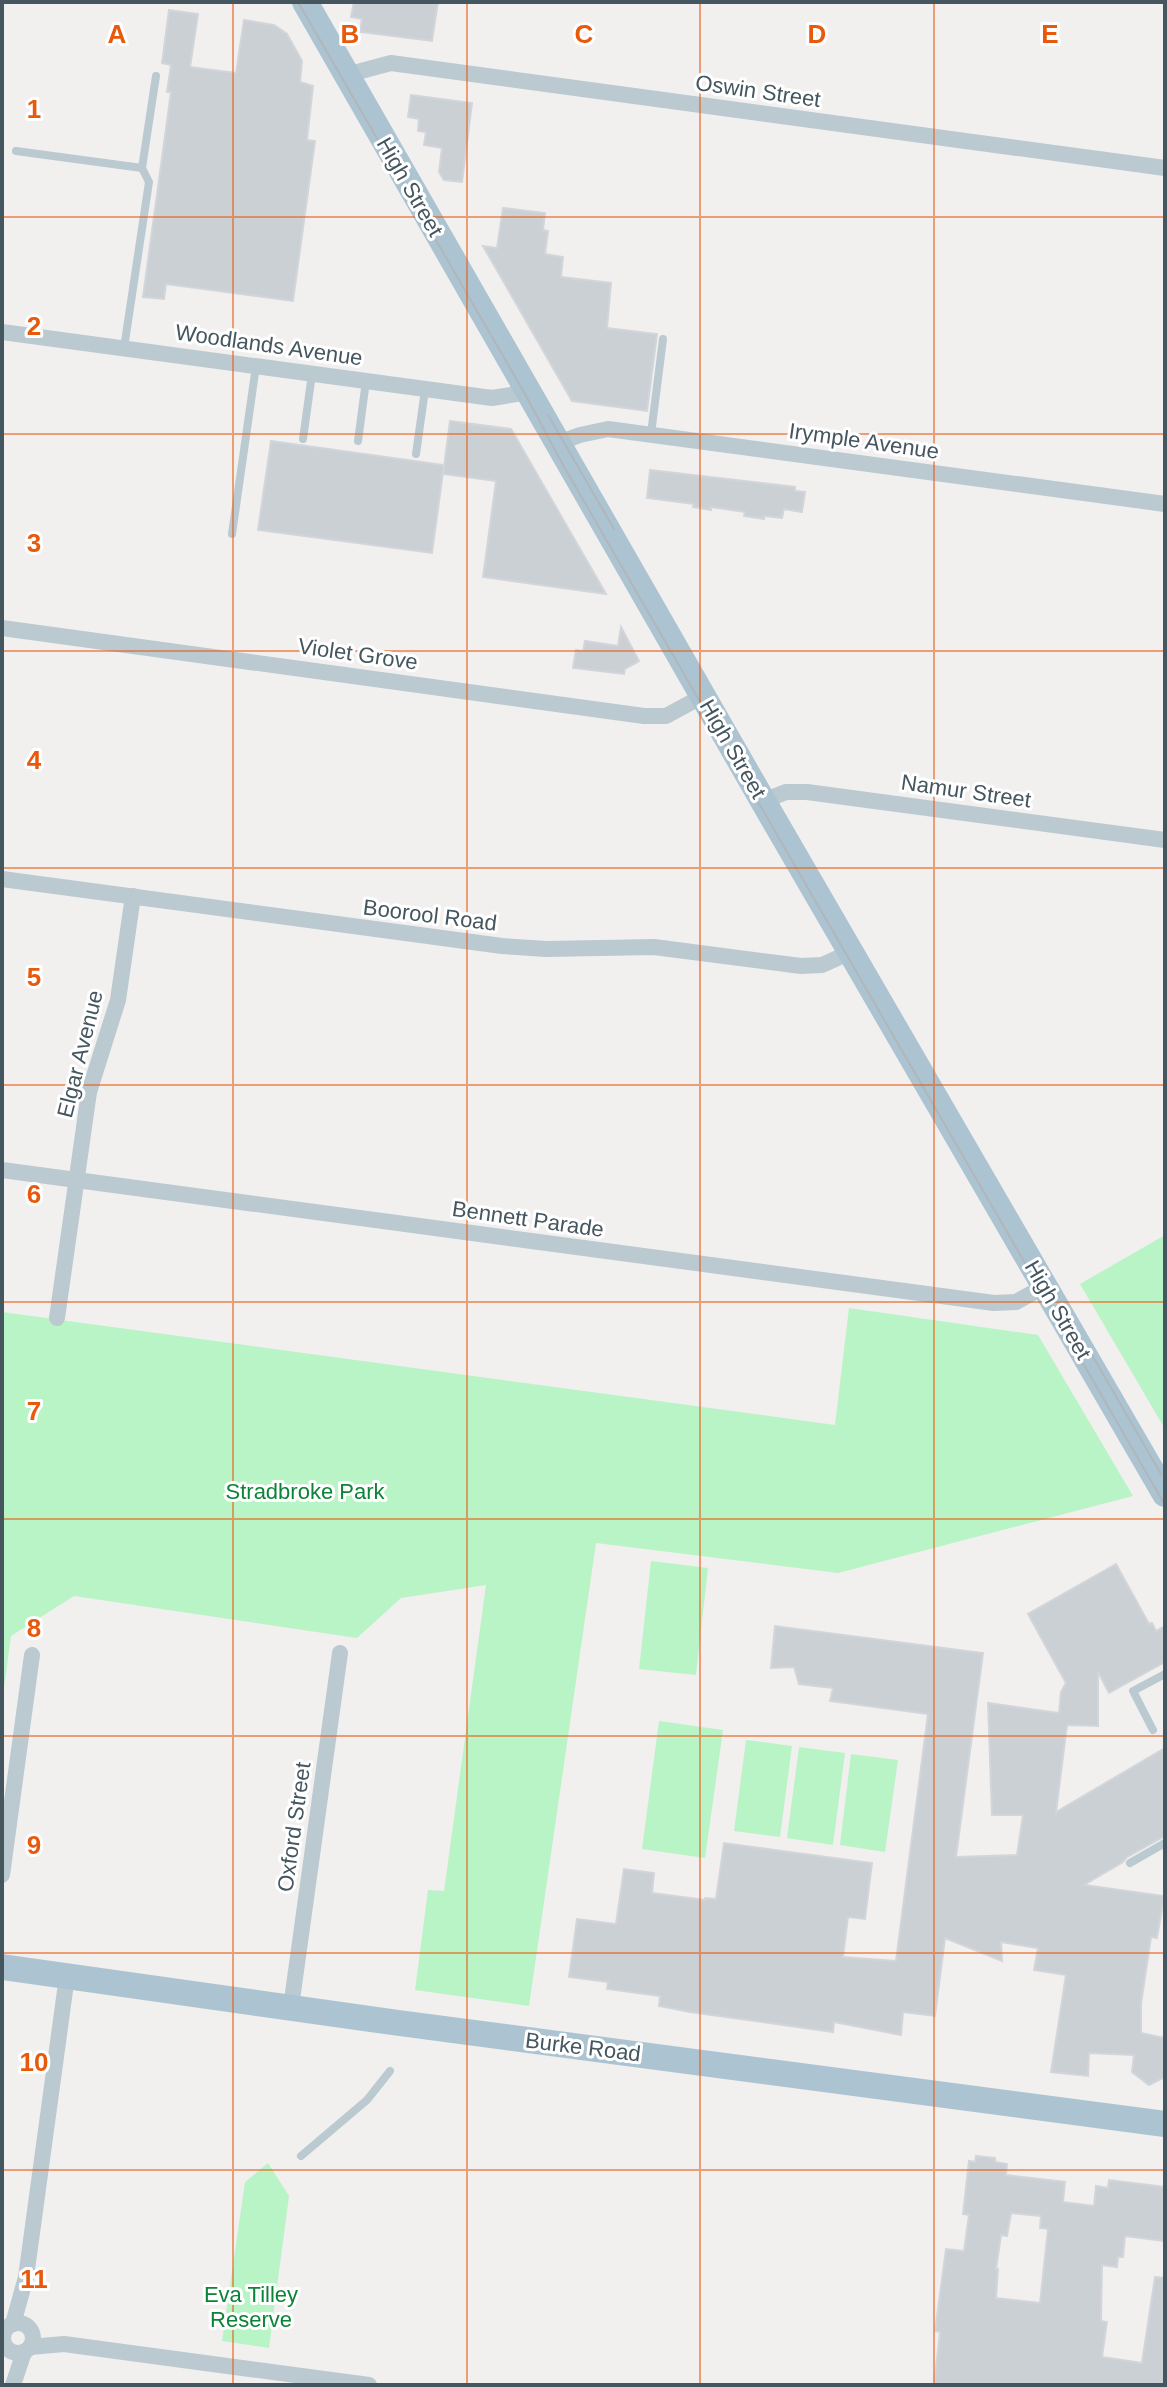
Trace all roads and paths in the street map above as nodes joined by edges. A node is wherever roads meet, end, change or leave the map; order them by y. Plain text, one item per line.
1 (305, 2) edge
2 (346, 75) junction
3 (156, 76) dead end
4 (16, 151) dead end
5 (142, 168) junction
6 (1165, 168) edge
7 (2, 332) edge
8 (663, 339) dead end
9 (124, 348) junction
10 (256, 365) junction
11 (312, 373) junction
12 (366, 380) junction
13 (425, 389) junction
14 (529, 392) junction
15 (651, 435) junction
16 (303, 439) dead end
17 (358, 441) dead end
18 (558, 443) junction
19 (416, 454) dead end
20 (1165, 504) edge
21 (232, 534) dead end
22 (2, 628) edge
23 (703, 696) junction
24 (763, 801) junction
25 (1165, 840) edge
26 (2, 879) edge
27 (133, 896) junction
28 (851, 952) junction
29 (2, 1170) edge
30 (76, 1180) junction
31 (1045, 1286) junction
32 (57, 1318) dead end
33 (1165, 1494) edge
34 (340, 1653) dead end
35 (32, 1655) dead end
36 (1165, 1674) edge
37 (1153, 1730) dead end
38 (1165, 1843) edge
39 (1130, 1863) dead end
40 (2, 1875) edge
41 (2, 1967) edge
42 (67, 1976) junction
43 (291, 2007) junction
44 (390, 2071) dead end
45 (1165, 2124) edge
46 (301, 2156) dead end
47 (15, 2337) edge
48 (12, 2385) edge
49 (369, 2385) edge

1 - 2 main road, High Street
2 - 6 street, Oswin Street
2 - 14 main road, High Street
3 - 5 lane
4 - 5 lane
5 - 9 lane
7 - 9 street, Woodlands Avenue
8 - 15 lane
9 - 10 street, Woodlands Avenue
10 - 11 street, Woodlands Avenue
10 - 21 lane
11 - 12 street, Woodlands Avenue
11 - 16 lane
12 - 13 street, Woodlands Avenue
12 - 17 lane
13 - 14 street, Woodlands Avenue
13 - 19 lane
14 - 18 main road, High Street
15 - 18 street, Irymple Avenue
15 - 20 street, Irymple Avenue
18 - 23 main road, High Street
22 - 23 street, Violet Grove
23 - 24 main road, High Street
24 - 25 street, Namur Street
24 - 28 main road, High Street
26 - 27 street, Boorool Road
27 - 28 street, Boorool Road
27 - 30 street, Elgar Avenue
28 - 31 main road, High Street
29 - 30 street, Bennett Parade
30 - 31 street, Bennett Parade
30 - 32 street, Elgar Avenue
31 - 33 main road, High Street
34 - 43 street, Oxford Street
35 - 40 street
36 - 37 lane
38 - 39 lane
41 - 42 main road, Burke Road
42 - 43 main road, Burke Road
42 - 47 street
43 - 45 main road, Burke Road
44 - 46 lane
47 - 48 street
47 - 49 street

